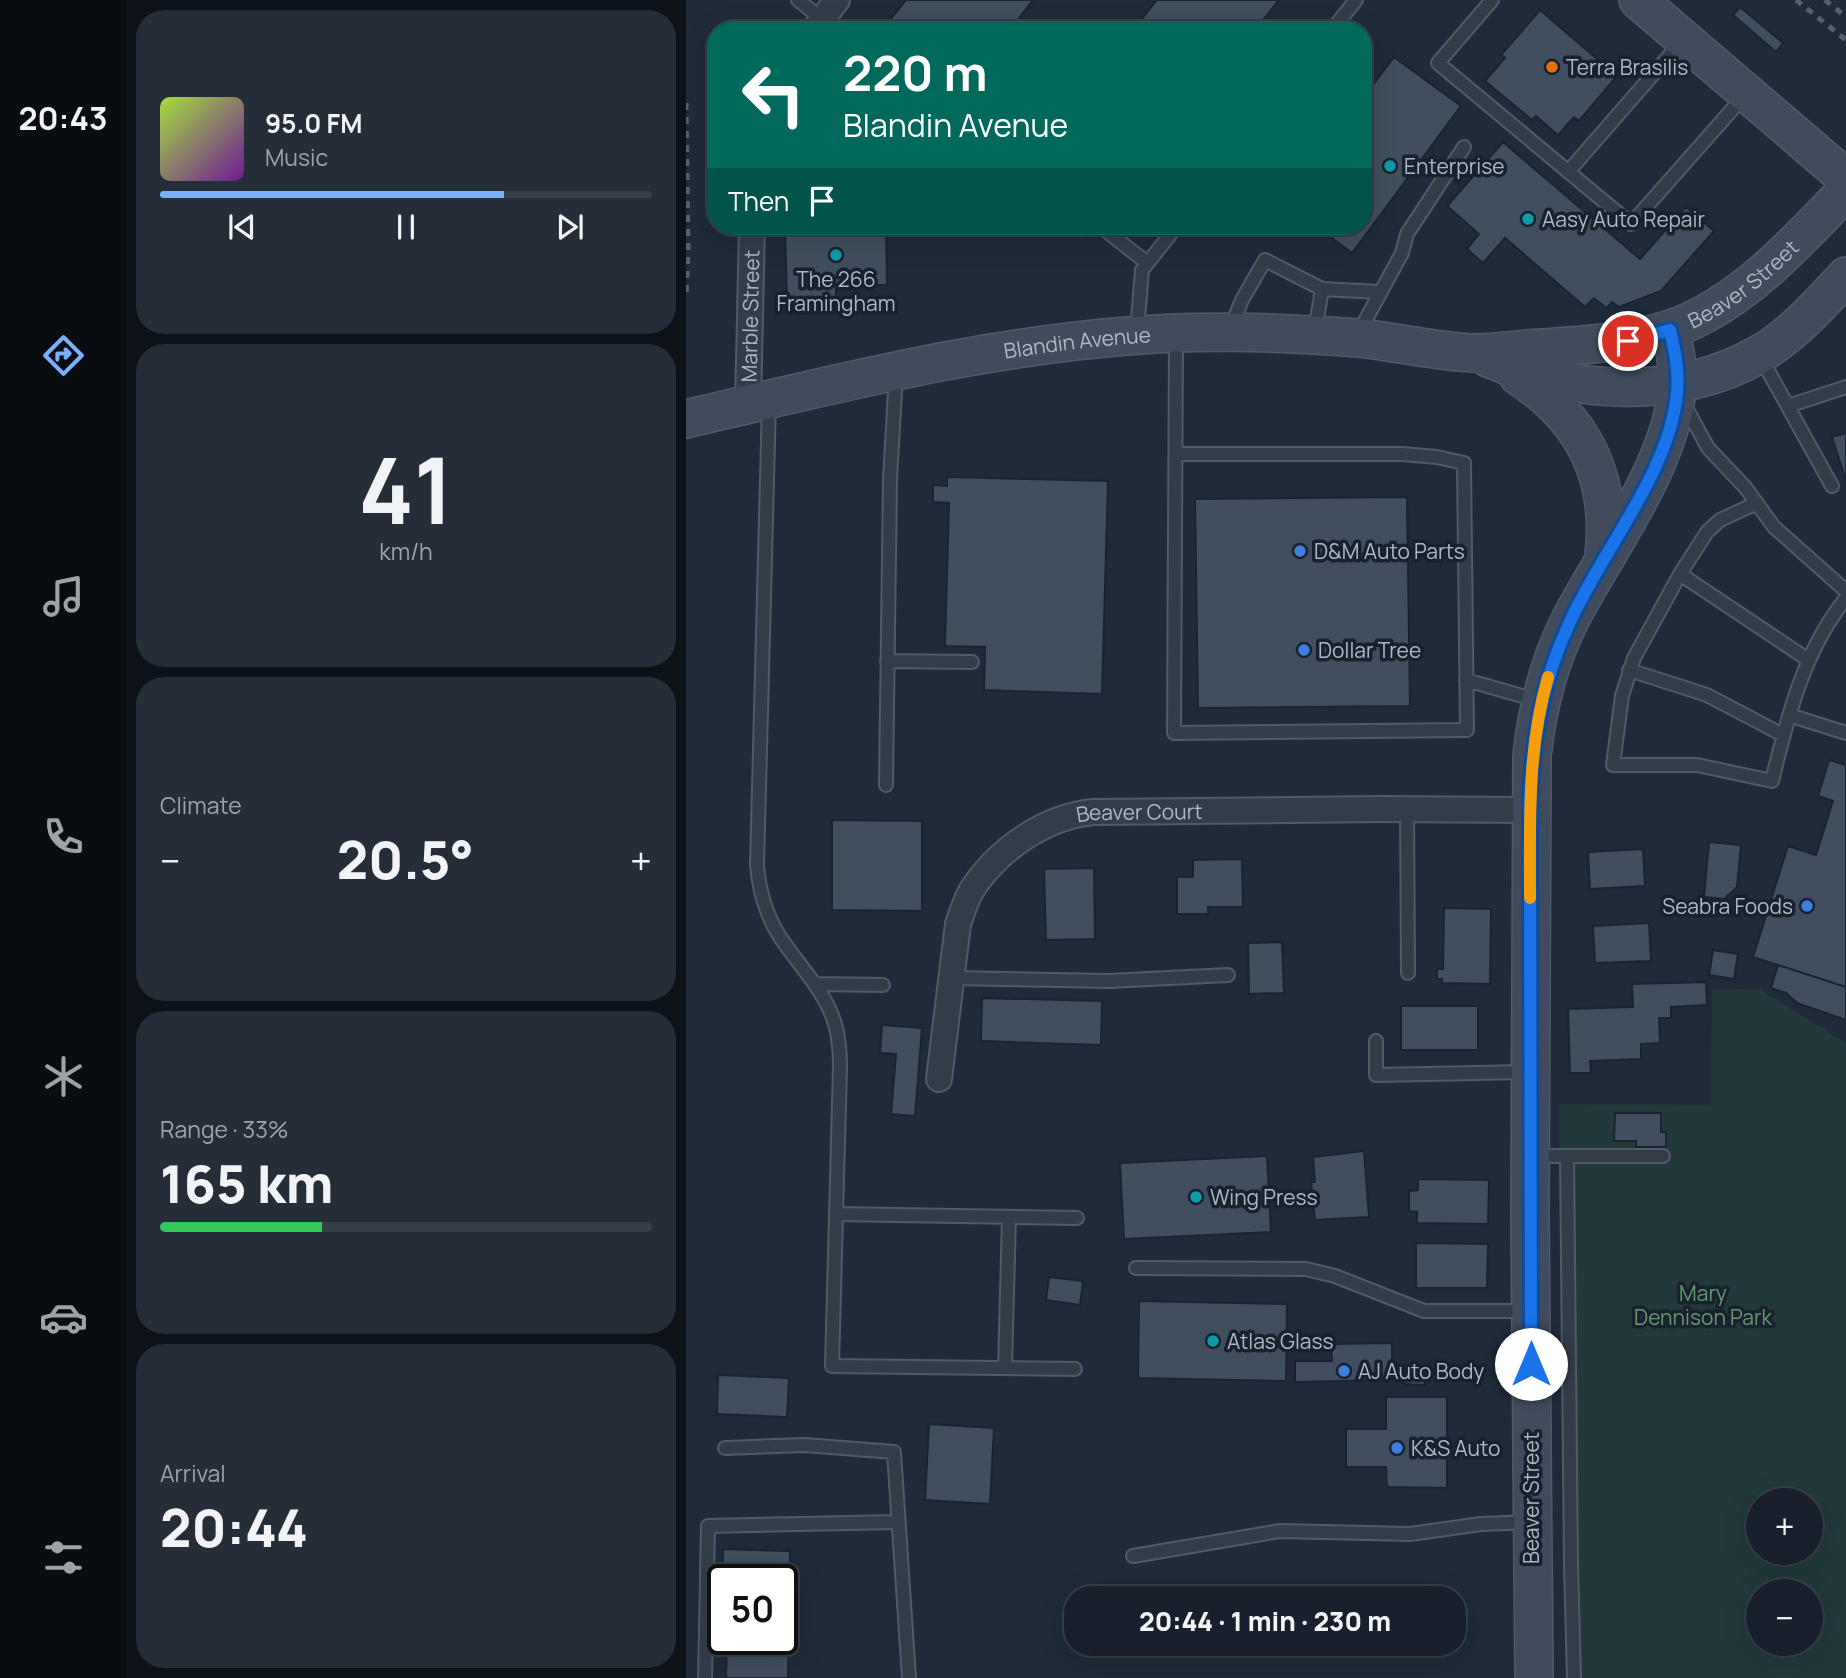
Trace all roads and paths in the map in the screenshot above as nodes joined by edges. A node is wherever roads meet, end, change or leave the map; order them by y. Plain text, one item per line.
1 (798, 0) edge
2 (1356, 0) edge
3 (1492, 0) edge
4 (1638, 0) edge
5 (824, 16) edge
6 (1339, 21) edge
7 (1683, 39) junction
8 (1746, 93) junction
9 (1464, 147) dead end
10 (1568, 172) junction
11 (1846, 178) edge
12 (1846, 191) edge
13 (752, 235) edge
14 (1112, 235) edge
15 (1169, 235) edge
16 (1146, 262) junction
17 (1846, 276) edge
18 (1322, 289) junction
19 (1380, 292) junction
20 (1670, 330) junction
21 (1176, 333) junction
22 (1228, 333) junction
23 (1314, 335) junction
24 (1137, 336) junction
25 (1356, 338) junction
26 (1474, 353) junction
27 (1759, 354) junction
28 (896, 370) junction
29 (1678, 384) junction
30 (1846, 387) edge
31 (759, 402) junction
32 (1788, 406) junction
33 (686, 419) edge
34 (1176, 454) junction
35 (1832, 486) dead end
36 (1757, 503) junction
37 (1604, 559) junction
38 (1680, 574) junction
39 (1846, 591) edge
40 (1846, 598) edge
41 (1807, 660) junction
42 (887, 661) junction
43 (972, 662) dead end
44 (1629, 670) junction
45 (1466, 680) junction
46 (1541, 701) junction
47 (1789, 715) junction
48 (1846, 733) edge
49 (1783, 735) junction
50 (886, 785) dead end
51 (1407, 809) junction
52 (1530, 810) junction
53 (1408, 973) dead end
54 (1228, 975) dead end
55 (952, 978) junction
56 (816, 984) junction
57 (883, 985) dead end
58 (1376, 1041) dead end
59 (1530, 1072) junction
60 (939, 1079) dead end
61 (1531, 1156) junction
62 (1567, 1156) junction
63 (1663, 1156) dead end
64 (836, 1214) junction
65 (1009, 1217) junction
66 (1077, 1218) dead end
67 (1136, 1268) dead end
68 (1531, 1311) junction
69 (1005, 1368) junction
70 (1074, 1369) dead end
71 (725, 1448) dead end
72 (898, 1522) junction
73 (1531, 1522) junction
74 (1133, 1556) dead end
75 (705, 1678) edge
76 (909, 1678) edge
77 (1534, 1678) edge
78 (1574, 1678) edge

1 - 5 lane
2 - 6 lane
3 - 10 lane
4 - 7 main road
7 - 8 main road
7 - 10 lane
8 - 10 lane
8 - 11 main road
9 - 19 lane
12 - 20 main road, Beaver Street
13 - 31 street, Marble Street
14 - 16 lane
15 - 16 lane
16 - 24 lane
17 - 27 main road
18 - 19 lane
18 - 22 lane
18 - 23 lane
19 - 25 lane
20 - 26 main road, Blandin Avenue
20 - 29 main road, Beaver Street
21 - 22 main road, Blandin Avenue
21 - 24 main road, Blandin Avenue
21 - 34 lane
22 - 23 main road, Blandin Avenue
23 - 25 main road, Blandin Avenue
24 - 28 main road, Blandin Avenue
25 - 26 main road, Blandin Avenue
26 - 29 main road, Blandin Avenue
26 - 37 main road
27 - 29 main road
27 - 32 lane
28 - 31 main road, Blandin Avenue
28 - 42 lane
29 - 36 lane
29 - 37 main road, Beaver Street
30 - 32 lane
31 - 33 main road, Blandin Avenue
31 - 56 lane
32 - 35 lane
34 - 45 lane
34 - 45 lane
36 - 38 lane
36 - 39 lane
37 - 46 main road, Beaver Street
38 - 41 lane
38 - 44 lane
40 - 41 lane
41 - 47 lane
42 - 43 lane
42 - 50 lane
44 - 49 lane
44 - 49 lane
45 - 46 lane
46 - 52 main road, Beaver Street
47 - 48 lane
47 - 49 lane
51 - 52 street, Beaver Court
51 - 53 lane
51 - 55 street, Beaver Court
52 - 59 main road, Beaver Street
54 - 55 lane
55 - 60 street, Beaver Court
56 - 57 lane
56 - 64 lane
58 - 59 lane
59 - 61 main road, Beaver Street
61 - 62 lane
61 - 68 main road, Beaver Street
62 - 63 lane
62 - 78 lane
64 - 65 lane
64 - 69 lane
65 - 66 lane
65 - 69 lane
67 - 68 lane
68 - 73 main road, Beaver Street
69 - 70 lane
71 - 72 lane
72 - 75 lane
72 - 76 lane
73 - 74 lane
73 - 77 main road, Beaver Street

